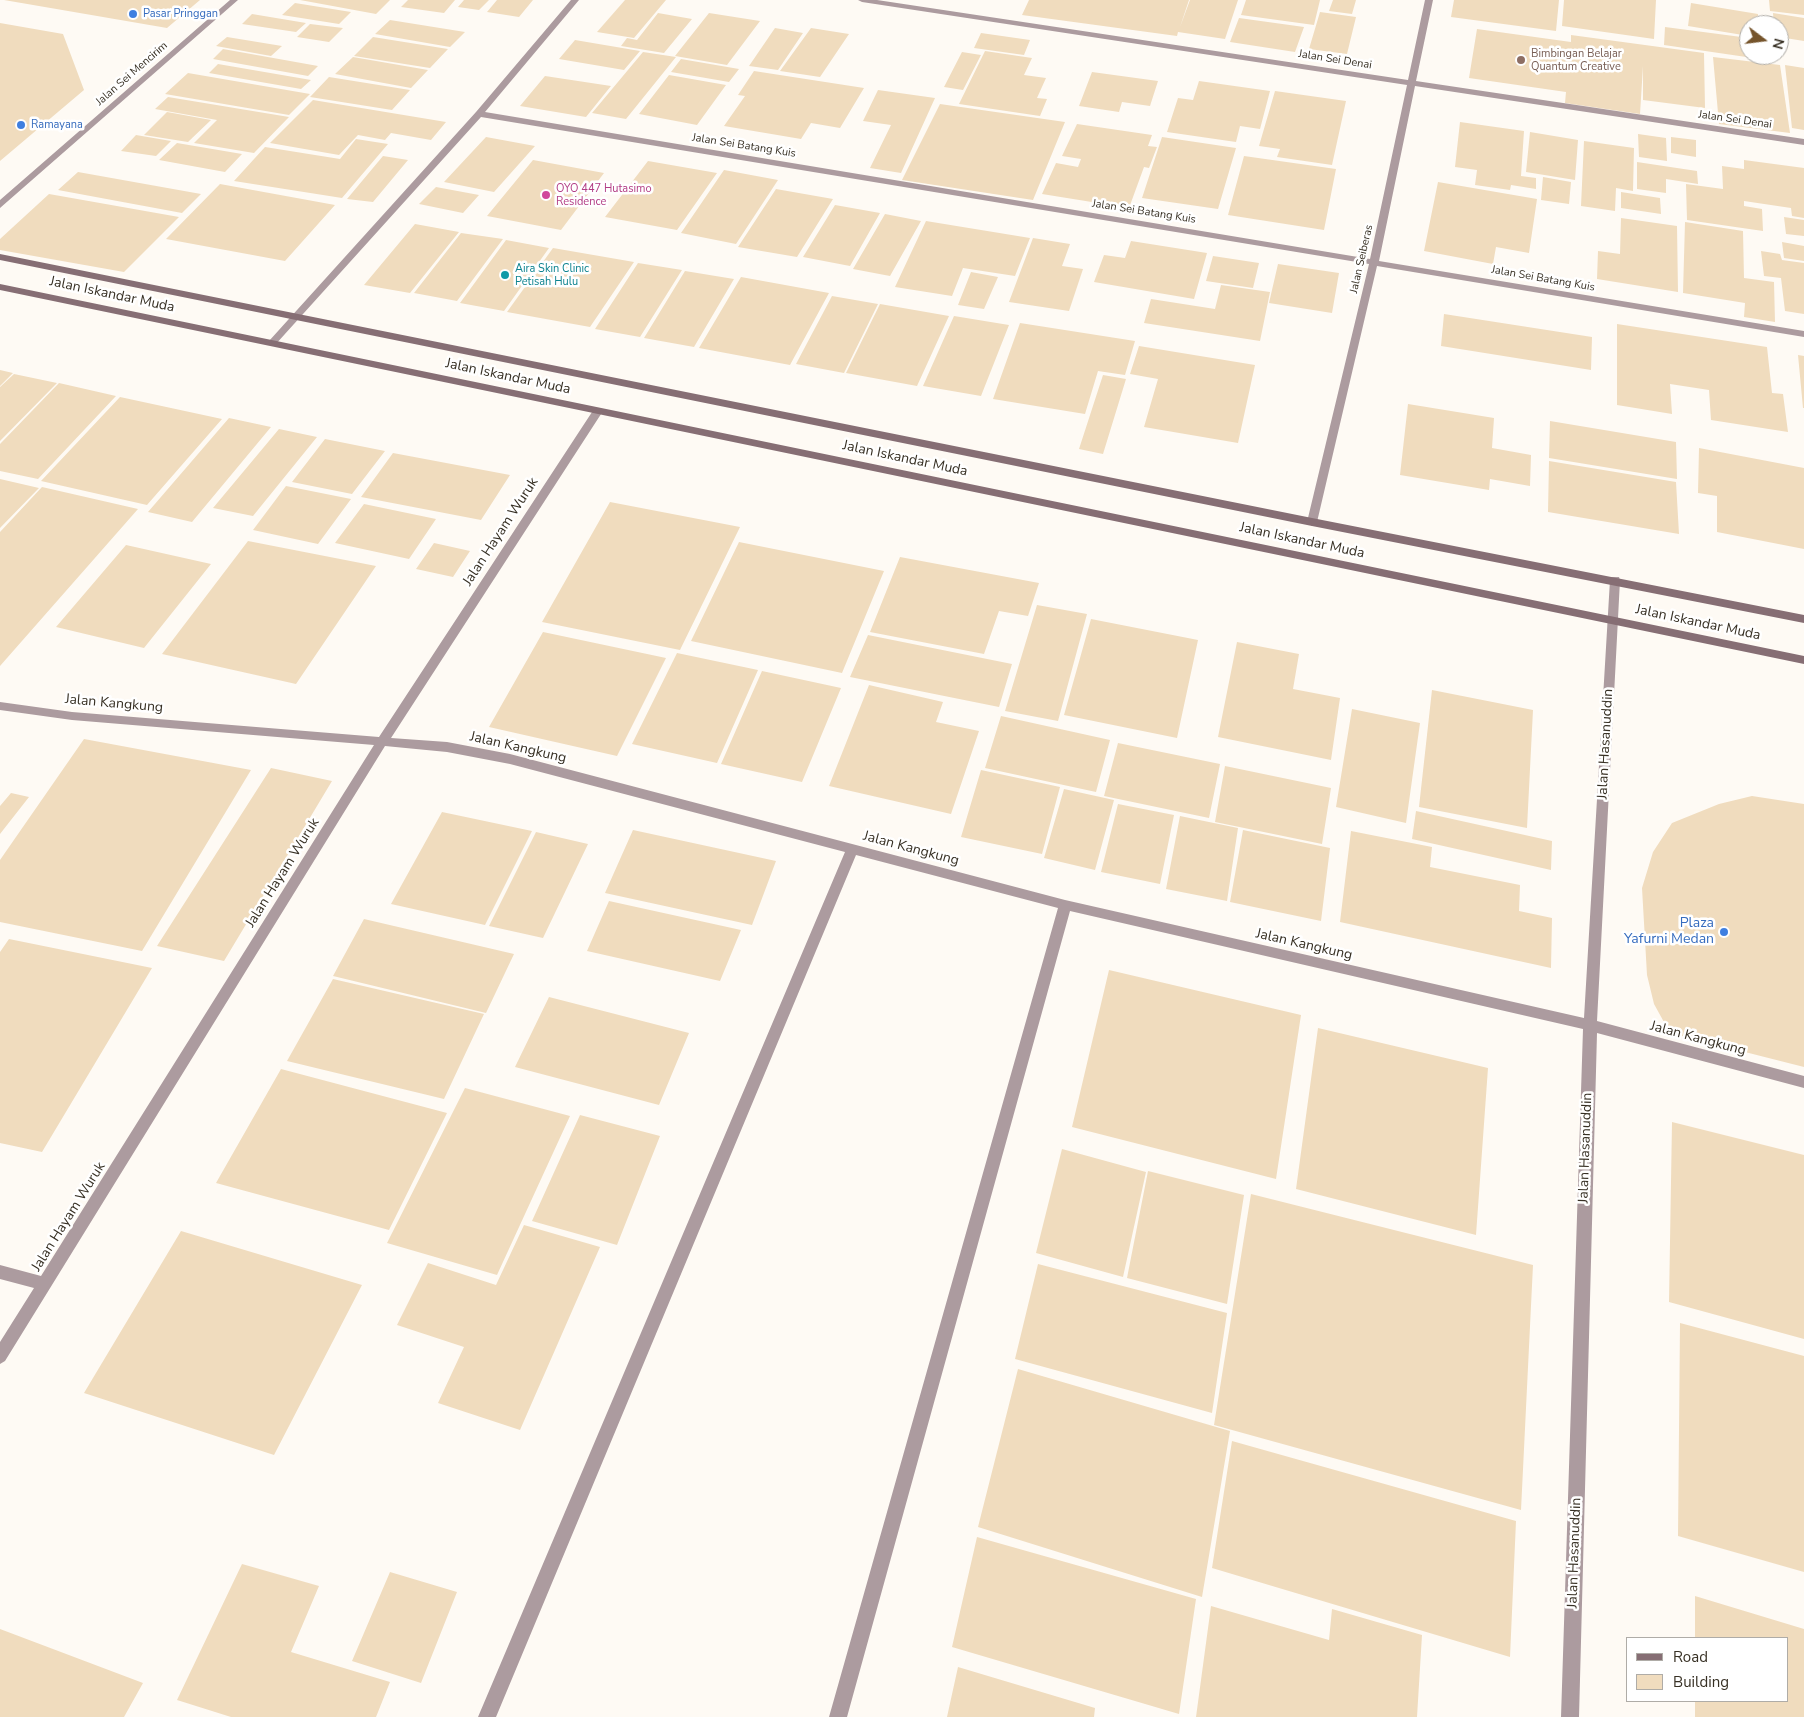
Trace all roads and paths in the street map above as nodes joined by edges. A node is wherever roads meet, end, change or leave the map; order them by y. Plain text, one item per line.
1 (234, 0) edge
2 (575, 0) edge
3 (862, 0) edge
4 (1429, 0) edge
5 (1412, 83) junction
6 (479, 114) junction
7 (1804, 142) edge
8 (0, 205) edge
9 (0, 257) edge
10 (1374, 261) junction
11 (0, 287) edge
12 (297, 317) junction
13 (1804, 334) edge
14 (272, 343) junction
15 (598, 411) junction
16 (1312, 522) junction
17 (1615, 580) junction
18 (1804, 619) edge
19 (1613, 621) junction
20 (1804, 660) edge
21 (5, 707) edge
22 (0, 719) edge
23 (382, 742) junction
24 (852, 850) junction
25 (1064, 905) junction
26 (1590, 1025) junction
27 (1804, 1082) edge
28 (0, 1272) edge
29 (46, 1284) junction
30 (0, 1356) edge
31 (487, 1717) edge
32 (838, 1717) edge
33 (1570, 1717) edge

1 - 8 street, Jalan Sei Mencirim
2 - 6 street
3 - 5 street, Jalan Sei Denai
4 - 5 street, Jalan Seiberas
5 - 7 street, Jalan Sei Denai
5 - 10 street, Jalan Seiberas
6 - 10 street, Jalan Sei Batang Kuis
6 - 12 street
9 - 12 main road, Jalan Iskandar Muda
10 - 13 street, Jalan Sei Batang Kuis
10 - 16 street, Jalan Seiberas
11 - 14 main road, Jalan Iskandar Muda
12 - 14 street
12 - 16 main road, Jalan Iskandar Muda
14 - 15 main road, Jalan Iskandar Muda
15 - 19 main road, Jalan Iskandar Muda
15 - 23 street, Jalan Hayam Wuruk
16 - 17 main road, Jalan Iskandar Muda
17 - 18 main road, Jalan Iskandar Muda
17 - 19 street, Jalan Hasanuddin
19 - 20 main road, Jalan Iskandar Muda
19 - 26 street, Jalan Hasanuddin
21 - 22 street
21 - 23 street, Jalan Kangkung
23 - 24 street, Jalan Kangkung
23 - 29 street, Jalan Hayam Wuruk
24 - 25 street, Jalan Kangkung
24 - 31 street
25 - 26 street, Jalan Kangkung
25 - 32 street
26 - 27 street, Jalan Kangkung
26 - 33 street, Jalan Hasanuddin
28 - 29 street
29 - 30 street, Jalan Hayam Wuruk

